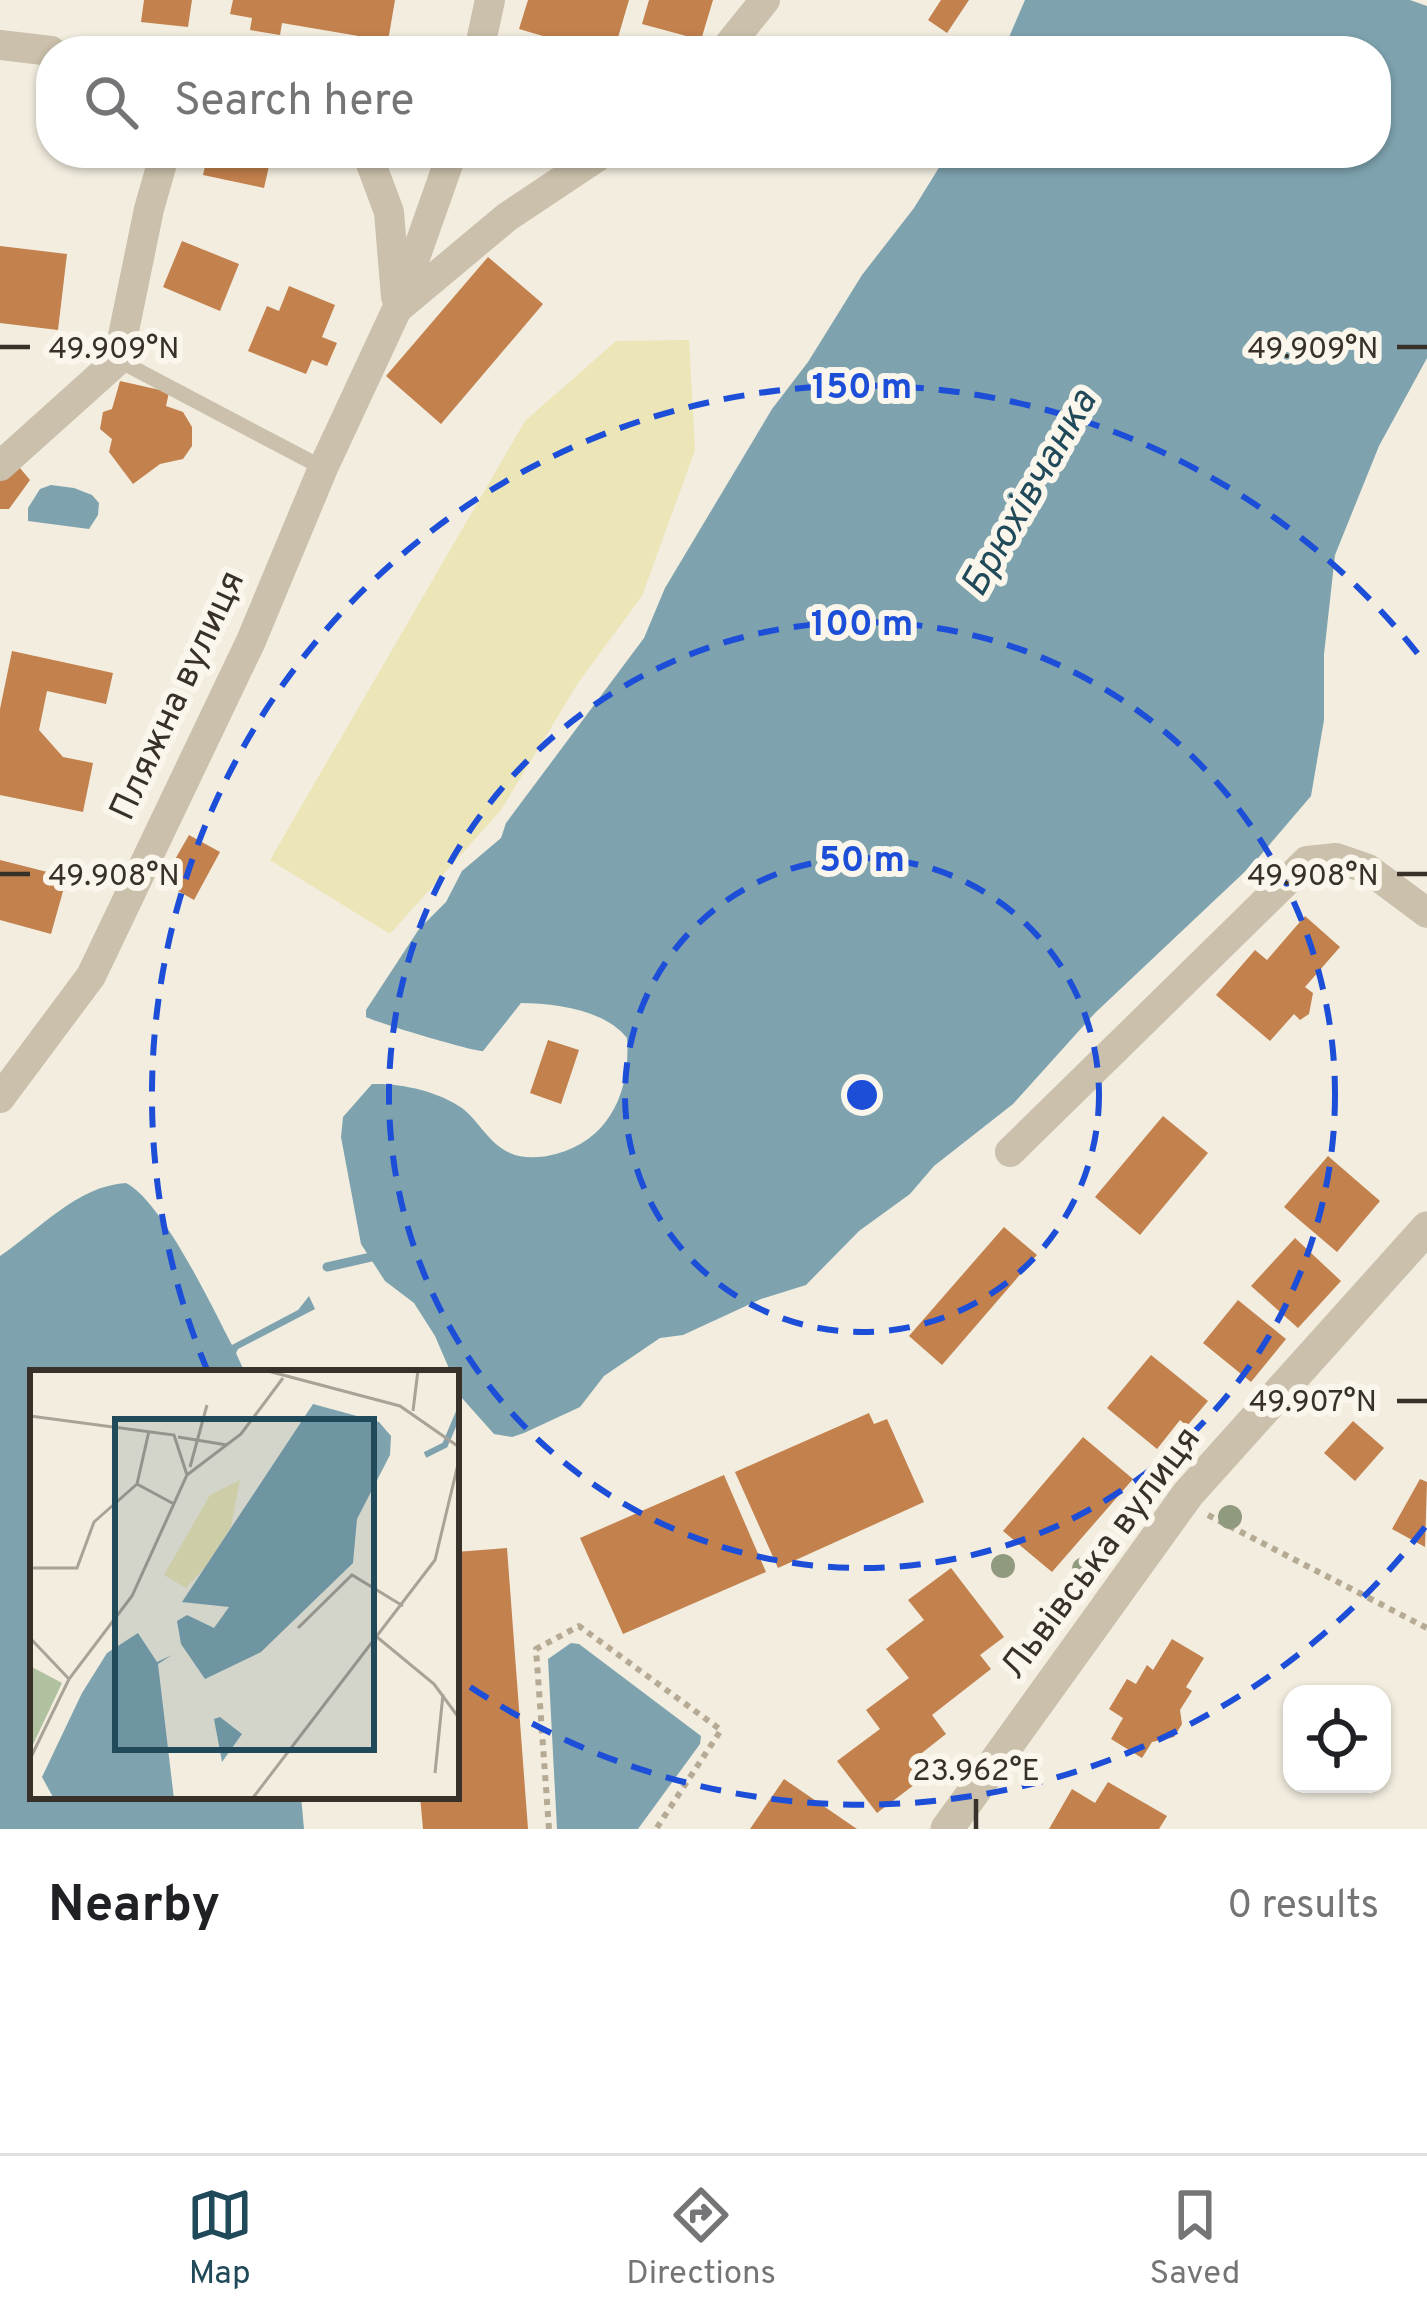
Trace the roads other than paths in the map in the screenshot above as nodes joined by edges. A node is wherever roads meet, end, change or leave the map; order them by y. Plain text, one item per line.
1 (490, 0) edge
2 (765, 0) edge
3 (482, 36) edge
4 (736, 36) edge
5 (0, 45) edge
6 (36, 49) edge
7 (161, 168) edge
8 (373, 168) edge
9 (447, 168) edge
10 (580, 168) edge
11 (397, 309) junction
12 (118, 360) junction
13 (0, 466) edge
14 (323, 468) junction
15 (1427, 914) edge
16 (0, 1098) edge
17 (1010, 1152) dead end
18 (1427, 1228) edge
19 (947, 1829) edge

1 - 3 street
2 - 4 street
5 - 6 street
7 - 12 street
8 - 11 street
9 - 11 street, Пляжна вулиця
10 - 11 street, Пляжна вулиця
11 - 14 street, Пляжна вулиця
12 - 13 street
12 - 14 lane
14 - 16 street, Пляжна вулиця
15 - 17 street
18 - 19 street, Львівська вулиця

